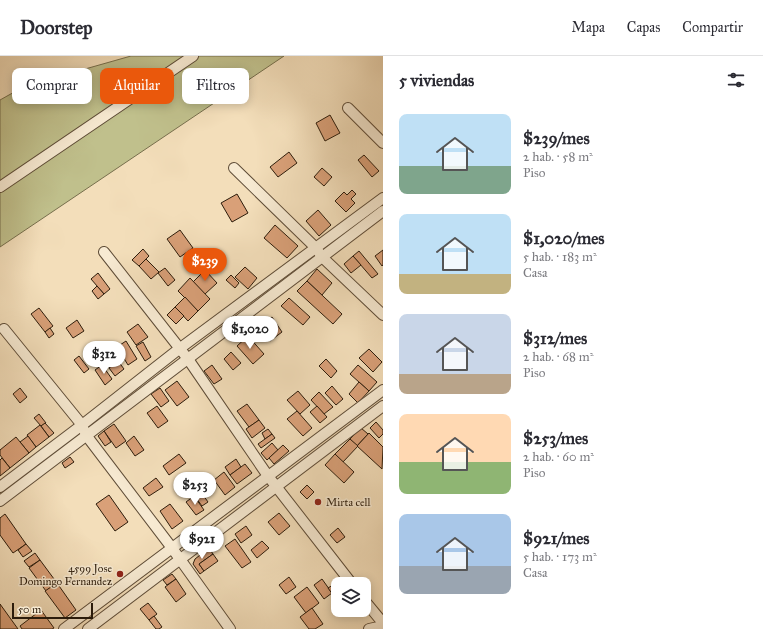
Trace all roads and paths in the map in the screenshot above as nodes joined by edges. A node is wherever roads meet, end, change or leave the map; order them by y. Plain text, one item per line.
1 (193, 56) edge
2 (348, 108) dead end
3 (383, 143) edge
4 (234, 168) dead end
5 (0, 187) edge
6 (383, 198) edge
7 (383, 211) edge
8 (316, 248) junction
9 (104, 252) dead end
10 (322, 257) junction
11 (383, 315) edge
12 (4, 329) dead end
13 (179, 349) junction
14 (188, 359) junction
15 (383, 390) edge
16 (383, 406) edge
17 (82, 425) junction
18 (86, 435) junction
19 (268, 476) junction
20 (0, 487) edge
21 (276, 487) junction
22 (0, 501) edge
23 (172, 548) junction
24 (180, 560) junction
25 (347, 577) edge
26 (371, 609) edge
27 (383, 625) edge
28 (64, 629) edge
29 (88, 629) edge
30 (230, 629) edge
31 (369, 629) edge

1 - 5 street
2 - 3 street
4 - 8 street
6 - 8 street
7 - 10 street
8 - 10 street
8 - 13 street
9 - 13 street
10 - 11 street
10 - 14 street
12 - 17 street
13 - 14 street
13 - 17 street
14 - 18 street
14 - 19 street
15 - 19 street
16 - 21 street
17 - 18 street
17 - 20 street
18 - 22 street
18 - 23 street
19 - 21 street
19 - 23 street
21 - 24 street
21 - 25 street
23 - 24 street
23 - 28 street
24 - 29 street
24 - 30 street
26 - 27 street
27 - 31 street

